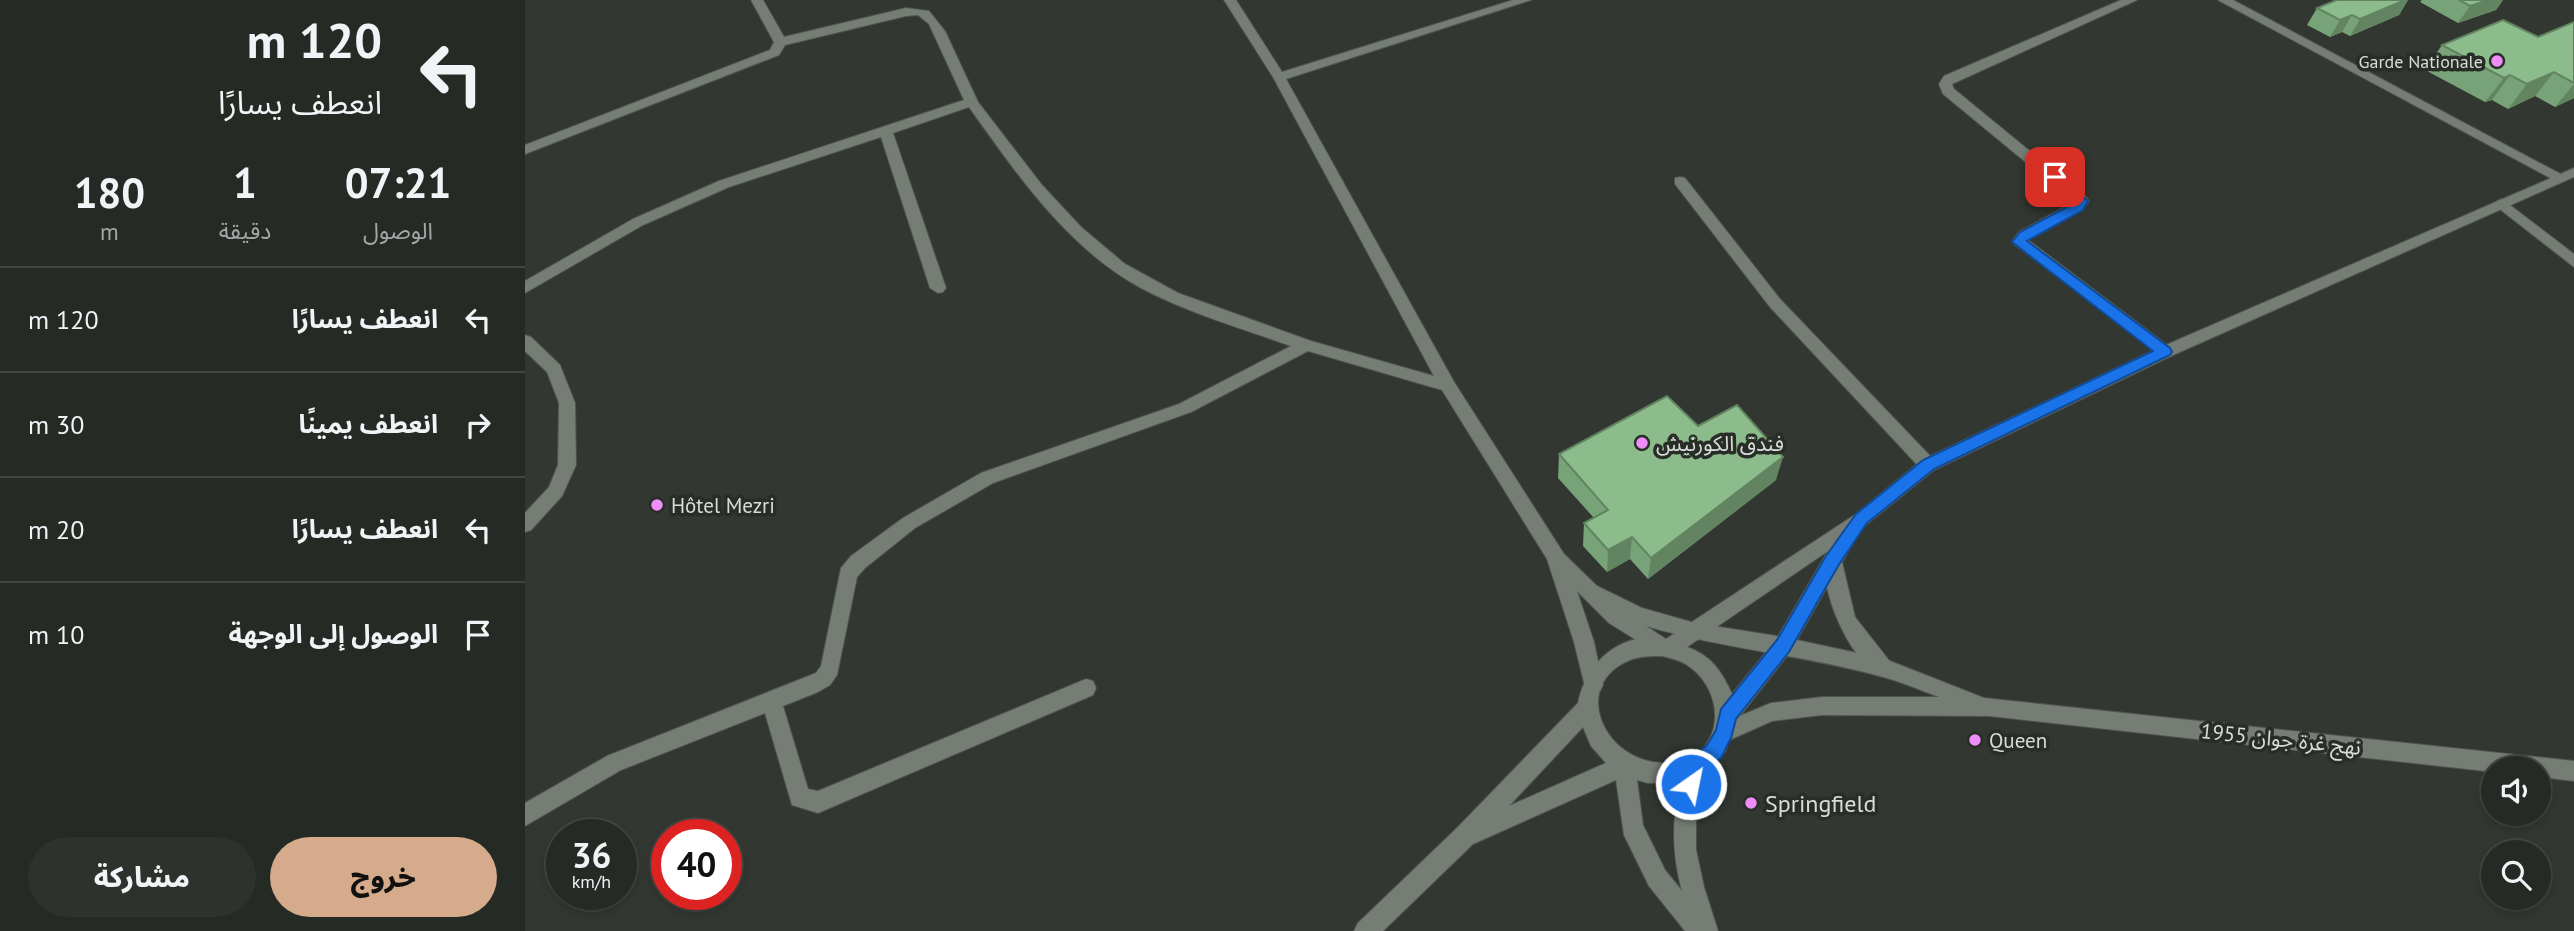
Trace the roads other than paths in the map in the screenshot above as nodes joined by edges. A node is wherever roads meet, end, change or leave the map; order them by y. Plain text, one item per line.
1 (757, 0) edge
2 (1230, 0) edge
3 (1525, 0) edge
4 (2131, 0) edge
5 (2224, 0) edge
6 (780, 42) junction
7 (1279, 77) junction
8 (972, 102) junction
9 (886, 131) junction
10 (525, 150) edge
11 (2568, 175) edge
12 (1680, 181) dead end
13 (2503, 204) junction
14 (2574, 262) edge
15 (525, 288) edge
16 (938, 288) dead end
17 (525, 341) edge
18 (1306, 345) junction
19 (2165, 352) junction
20 (1448, 386) junction
21 (1928, 465) junction
22 (1862, 519) junction
23 (525, 525) edge
24 (1556, 557) junction
25 (1832, 561) junction
26 (1589, 590) junction
27 (1695, 632) junction
28 (1783, 646) junction
29 (1666, 648) junction
30 (1885, 668) junction
31 (1593, 685) junction
32 (1086, 688) dead end
33 (771, 699) junction
34 (1588, 707) junction
35 (1989, 707) junction
36 (1726, 724) junction
37 (1625, 765) junction
38 (1696, 766) junction
39 (2574, 771) edge
40 (525, 815) edge
41 (1465, 836) junction
42 (1366, 931) edge
43 (1700, 931) edge
44 (1706, 931) edge

1 - 6 street
2 - 7 street
3 - 7 street
4 - 19 street
5 - 11 street
6 - 8 street
6 - 10 street
7 - 20 street
8 - 9 street
8 - 18 street
9 - 15 street
9 - 16 street
11 - 13 street
12 - 21 street
13 - 14 street
13 - 19 street
17 - 23 street
18 - 20 street
18 - 33 street
19 - 21 street
20 - 24 street
21 - 22 street
22 - 25 street
22 - 27 street
24 - 26 street
24 - 31 street
25 - 28 street
25 - 30 street
26 - 27 street
26 - 29 street
27 - 28 street
27 - 29 street
28 - 30 street
28 - 36 street
29 - 31 street
29 - 36 street
30 - 35 street
31 - 34 street
32 - 33 street
33 - 40 street
34 - 37 street
34 - 41 street
35 - 36 street
35 - 39 street, نهج غرة جوان 1955
36 - 38 street
37 - 38 street
37 - 41 street
37 - 43 street
38 - 44 street
41 - 42 street

